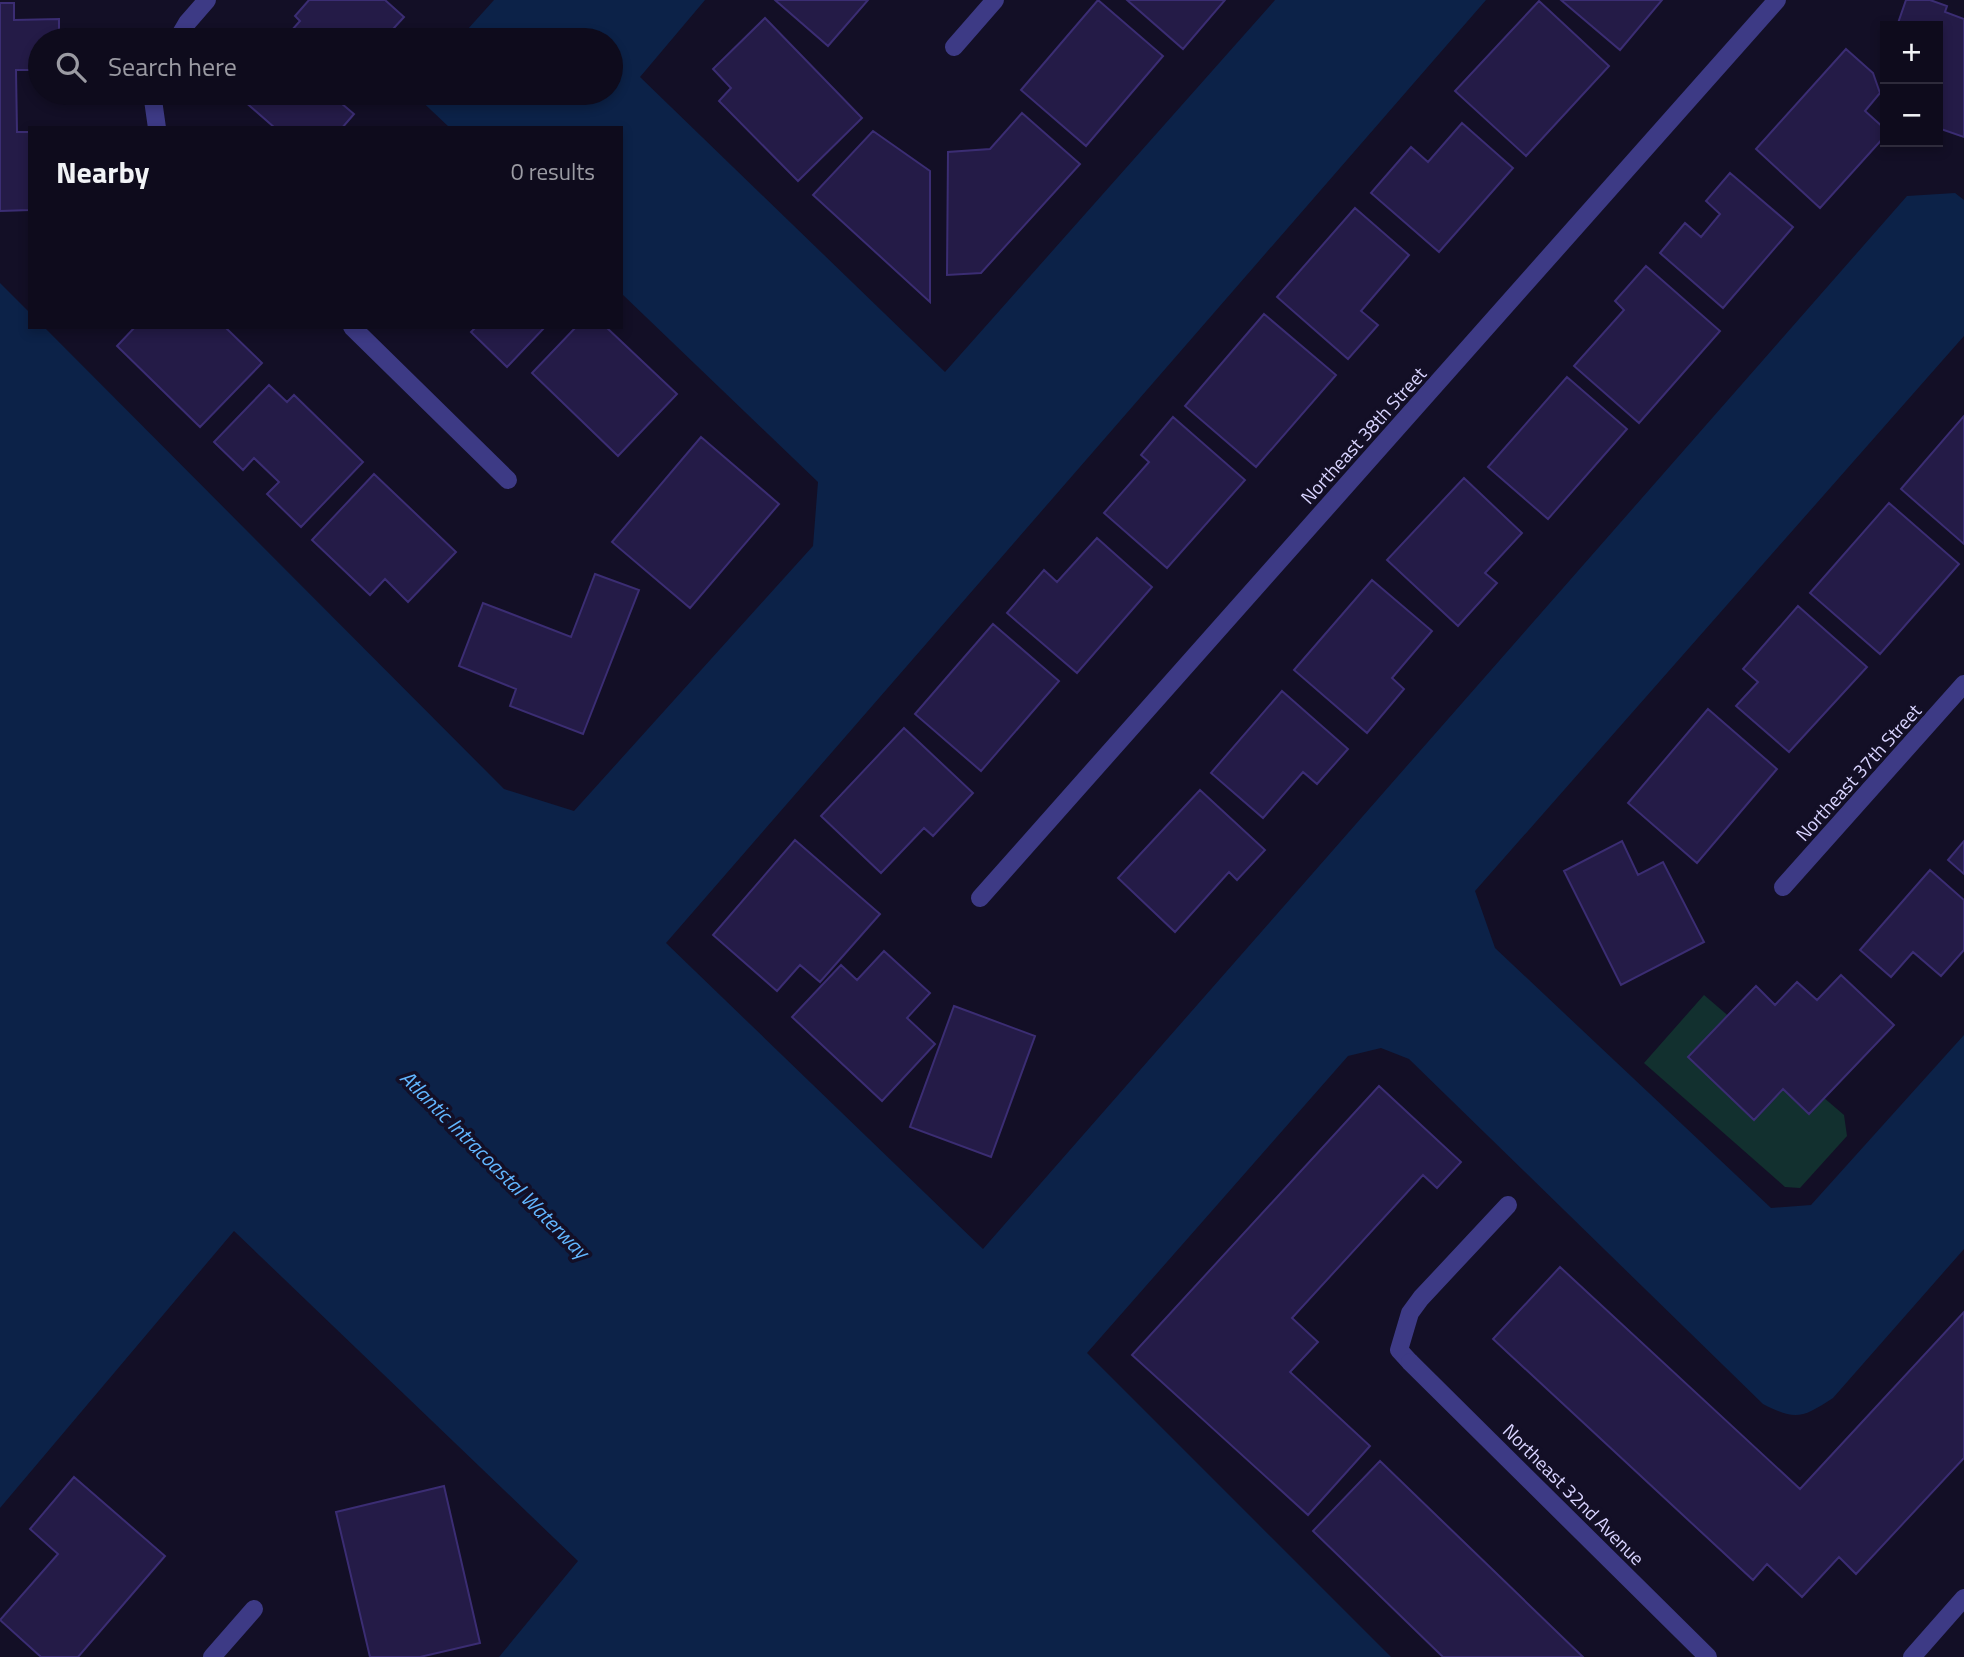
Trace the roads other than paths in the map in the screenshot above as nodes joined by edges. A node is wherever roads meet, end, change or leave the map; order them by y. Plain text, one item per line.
1 (206, 0) edge
2 (995, 0) edge
3 (1777, 0) edge
4 (184, 28) edge
5 (954, 47) dead end
6 (154, 105) edge
7 (157, 126) edge
8 (354, 329) edge
9 (508, 480) dead end
10 (1964, 684) edge
11 (1783, 887) dead end
12 (980, 898) dead end
13 (1508, 1205) dead end
14 (1964, 1598) edge
15 (254, 1609) dead end
16 (212, 1657) edge
17 (1708, 1657) edge
18 (1912, 1657) edge

1 - 4 street
2 - 5 street
3 - 12 street, Northeast 38th Street
6 - 7 street
8 - 9 street
10 - 11 street, Northeast 37th Street
13 - 17 street, Northeast 32nd Avenue
14 - 18 street
15 - 16 street

